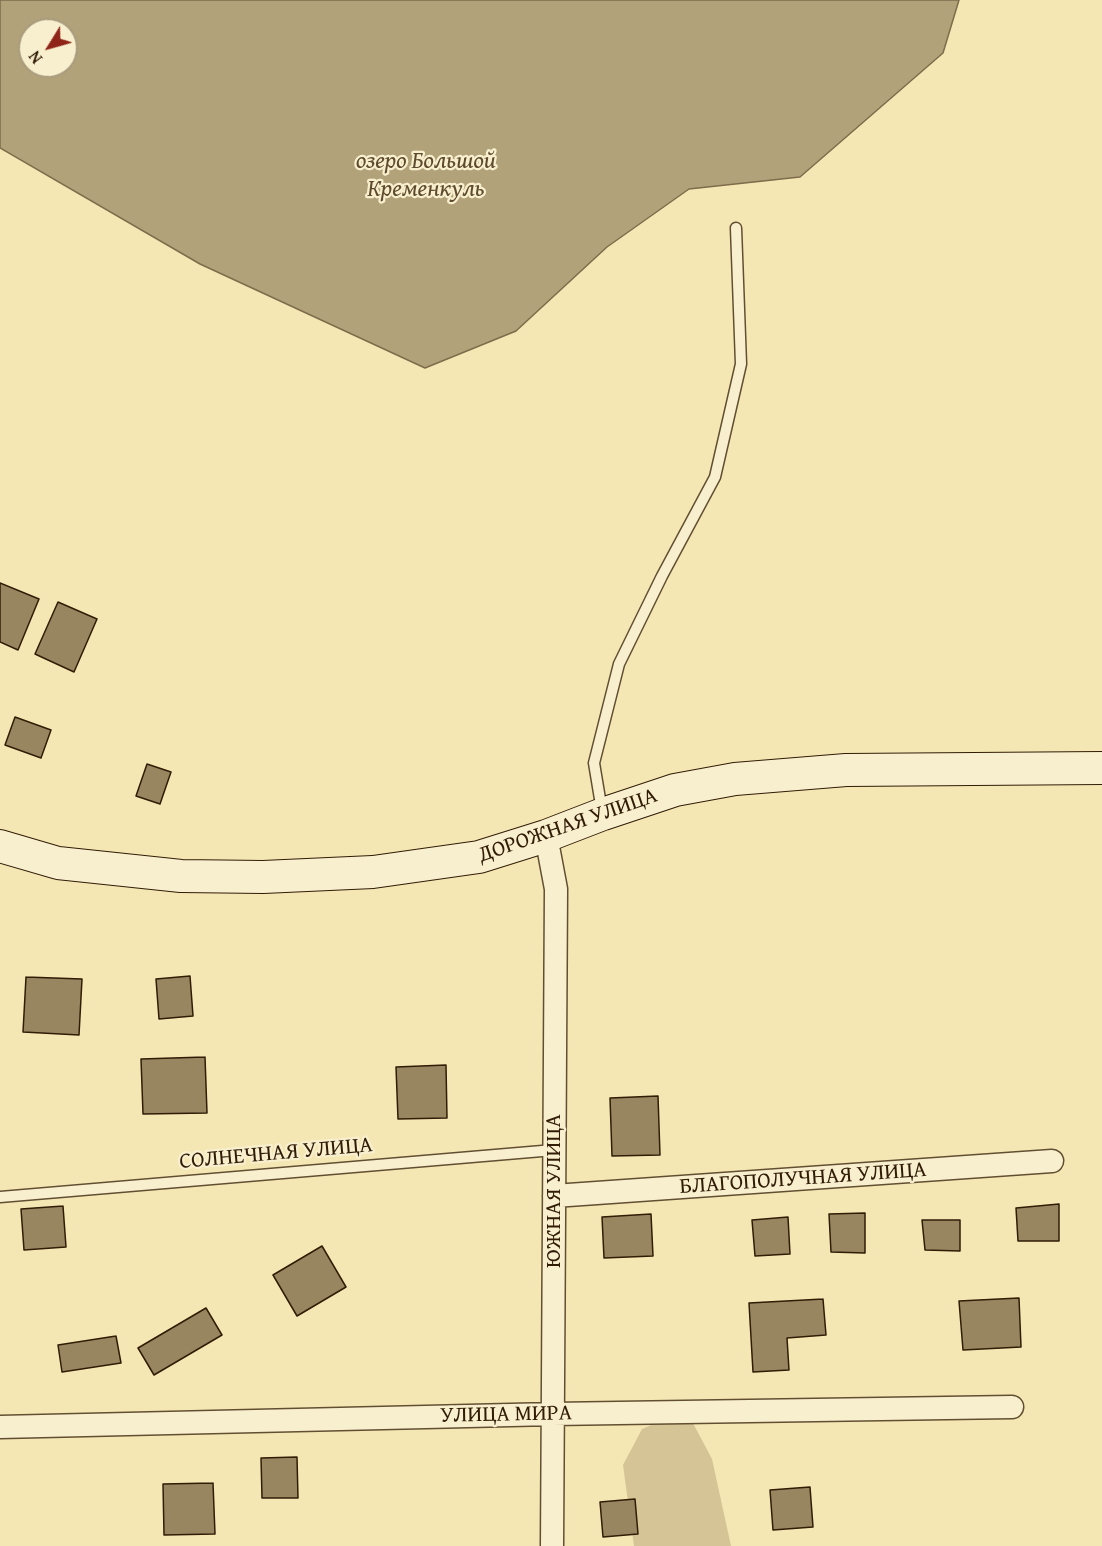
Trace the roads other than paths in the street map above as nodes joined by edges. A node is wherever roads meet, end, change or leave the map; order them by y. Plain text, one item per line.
1 (736, 228) dead end
2 (1102, 768) edge
3 (603, 814) junction
4 (546, 836) junction
5 (0, 846) edge
6 (554, 1150) junction
7 (1052, 1161) dead end
8 (554, 1196) junction
9 (0, 1197) edge
10 (1012, 1407) dead end
11 (553, 1414) junction
12 (0, 1427) edge
13 (552, 1546) edge

1 - 3 lane
2 - 3 street, ДОРОЖНАЯ УЛИЦА
3 - 4 street, ДОРОЖНАЯ УЛИЦА
4 - 5 street, ДОРОЖНАЯ УЛИЦА
4 - 6 street, ЮЖНАЯ УЛИЦА
6 - 8 street, ЮЖНАЯ УЛИЦА
6 - 9 lane, СОЛНЕЧНАЯ УЛИЦА
7 - 8 street, БЛАГОПОЛУЧНАЯ УЛИЦА
8 - 11 street, ЮЖНАЯ УЛИЦА
10 - 11 street, УЛИЦА МИРА
11 - 12 street, УЛИЦА МИРА
11 - 13 street, ЮЖНАЯ УЛИЦА

